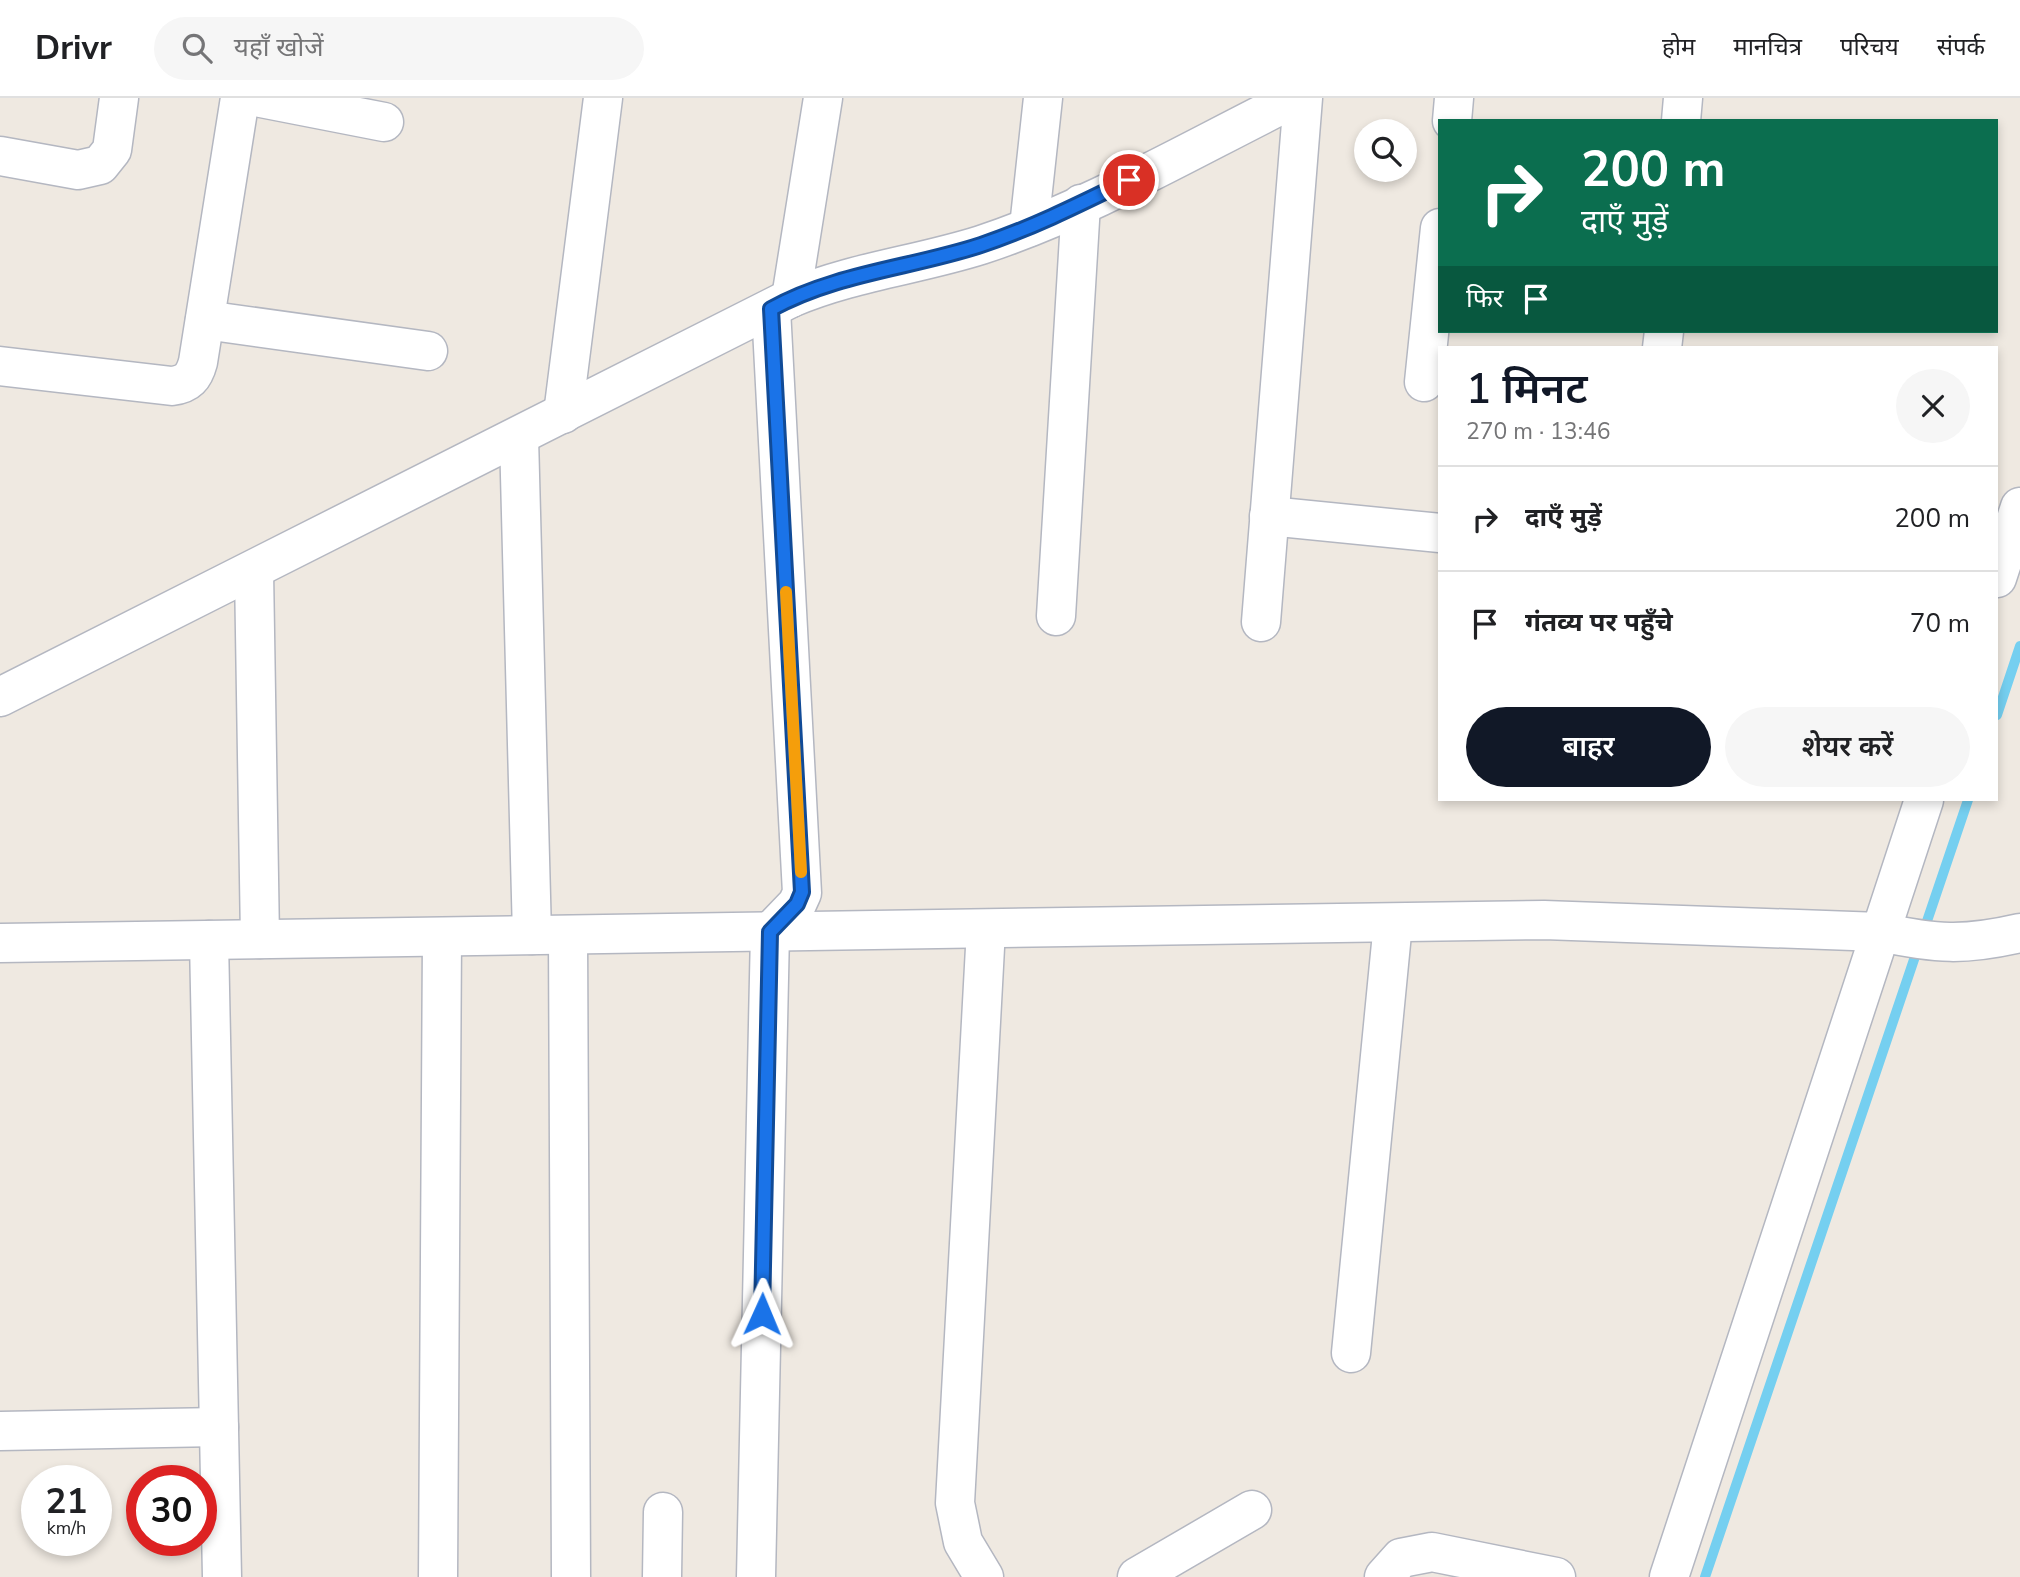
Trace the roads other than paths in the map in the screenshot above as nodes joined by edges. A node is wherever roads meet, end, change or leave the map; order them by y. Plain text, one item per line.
1 (119, 98) edge
2 (240, 98) edge
3 (261, 98) edge
4 (603, 98) edge
5 (823, 98) edge
6 (1043, 98) edge
7 (1295, 98) edge
8 (1303, 98) edge
9 (1454, 98) edge
10 (1683, 98) edge
11 (1452, 119) edge
12 (1681, 119) edge
13 (384, 122) dead end
14 (0, 156) edge
15 (1081, 204) junction
16 (1029, 226) junction
17 (1438, 247) edge
18 (781, 304) junction
19 (205, 320) junction
20 (428, 351) dead end
21 (0, 366) edge
22 (1424, 382) dead end
23 (563, 414) junction
24 (519, 437) junction
25 (2020, 507) edge
26 (1269, 516) junction
27 (1438, 533) edge
28 (254, 571) junction
29 (1998, 575) edge
30 (1056, 616) dead end
31 (1261, 622) dead end
32 (0, 697) edge
33 (1924, 801) edge
34 (1393, 923) junction
35 (986, 929) junction
36 (770, 932) junction
37 (1880, 932) junction
38 (2020, 933) edge
39 (550, 935) junction
40 (442, 937) junction
41 (260, 939) junction
42 (209, 940) junction
43 (0, 943) edge
44 (1350, 1353) dead end
45 (219, 1427) junction
46 (0, 1431) edge
47 (1252, 1510) dead end
48 (663, 1512) dead end
49 (222, 1577) edge
50 (438, 1577) edge
51 (571, 1577) edge
52 (662, 1577) edge
53 (756, 1577) edge
54 (984, 1577) edge
55 (1137, 1577) edge
56 (1384, 1577) edge
57 (1556, 1577) edge
58 (1669, 1577) edge

1 - 14 street
2 - 19 street
3 - 13 street
4 - 23 street
5 - 18 street
6 - 16 street
7 - 15 street
8 - 26 street
9 - 11 street
10 - 12 street
15 - 16 street
15 - 30 street
16 - 18 street
17 - 22 street
18 - 23 street
18 - 36 street
19 - 20 street
19 - 21 street
23 - 24 street
24 - 28 street
24 - 39 street
25 - 29 street
26 - 27 street
26 - 31 street
28 - 32 street
28 - 41 street
33 - 37 street
34 - 35 street
34 - 37 street
34 - 44 street
35 - 36 street
35 - 54 street
36 - 39 street
36 - 53 street
37 - 38 street
37 - 58 street
39 - 40 street
39 - 51 street
40 - 41 street
40 - 50 street
41 - 42 street
42 - 43 street
42 - 45 street
45 - 46 street
45 - 49 street
47 - 55 street
48 - 52 street
56 - 57 street

